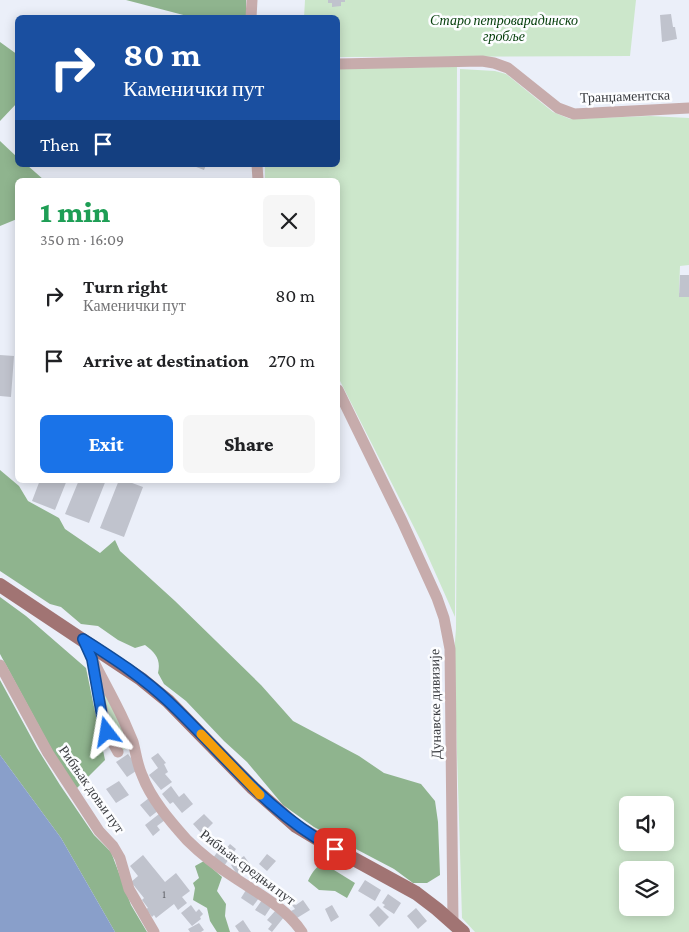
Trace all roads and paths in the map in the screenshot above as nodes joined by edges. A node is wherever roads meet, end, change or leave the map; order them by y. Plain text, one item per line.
1 (252, 0) edge
2 (252, 15) edge
3 (340, 64) edge
4 (689, 108) edge
5 (340, 394) edge
6 (0, 585) edge
7 (83, 639) junction
8 (92, 659) junction
9 (0, 665) edge
10 (118, 752) dead end
11 (458, 927) edge
12 (154, 932) edge
13 (302, 932) edge

1 - 2 street
3 - 4 street, Транџаментска
5 - 11 street, Дунавске дивизије
6 - 7 main road
7 - 8 street, Рибњак средњи пут
7 - 11 main road
8 - 10 street
8 - 13 street, Рибњак средњи пут
9 - 12 street, Рибњак доњи пут

